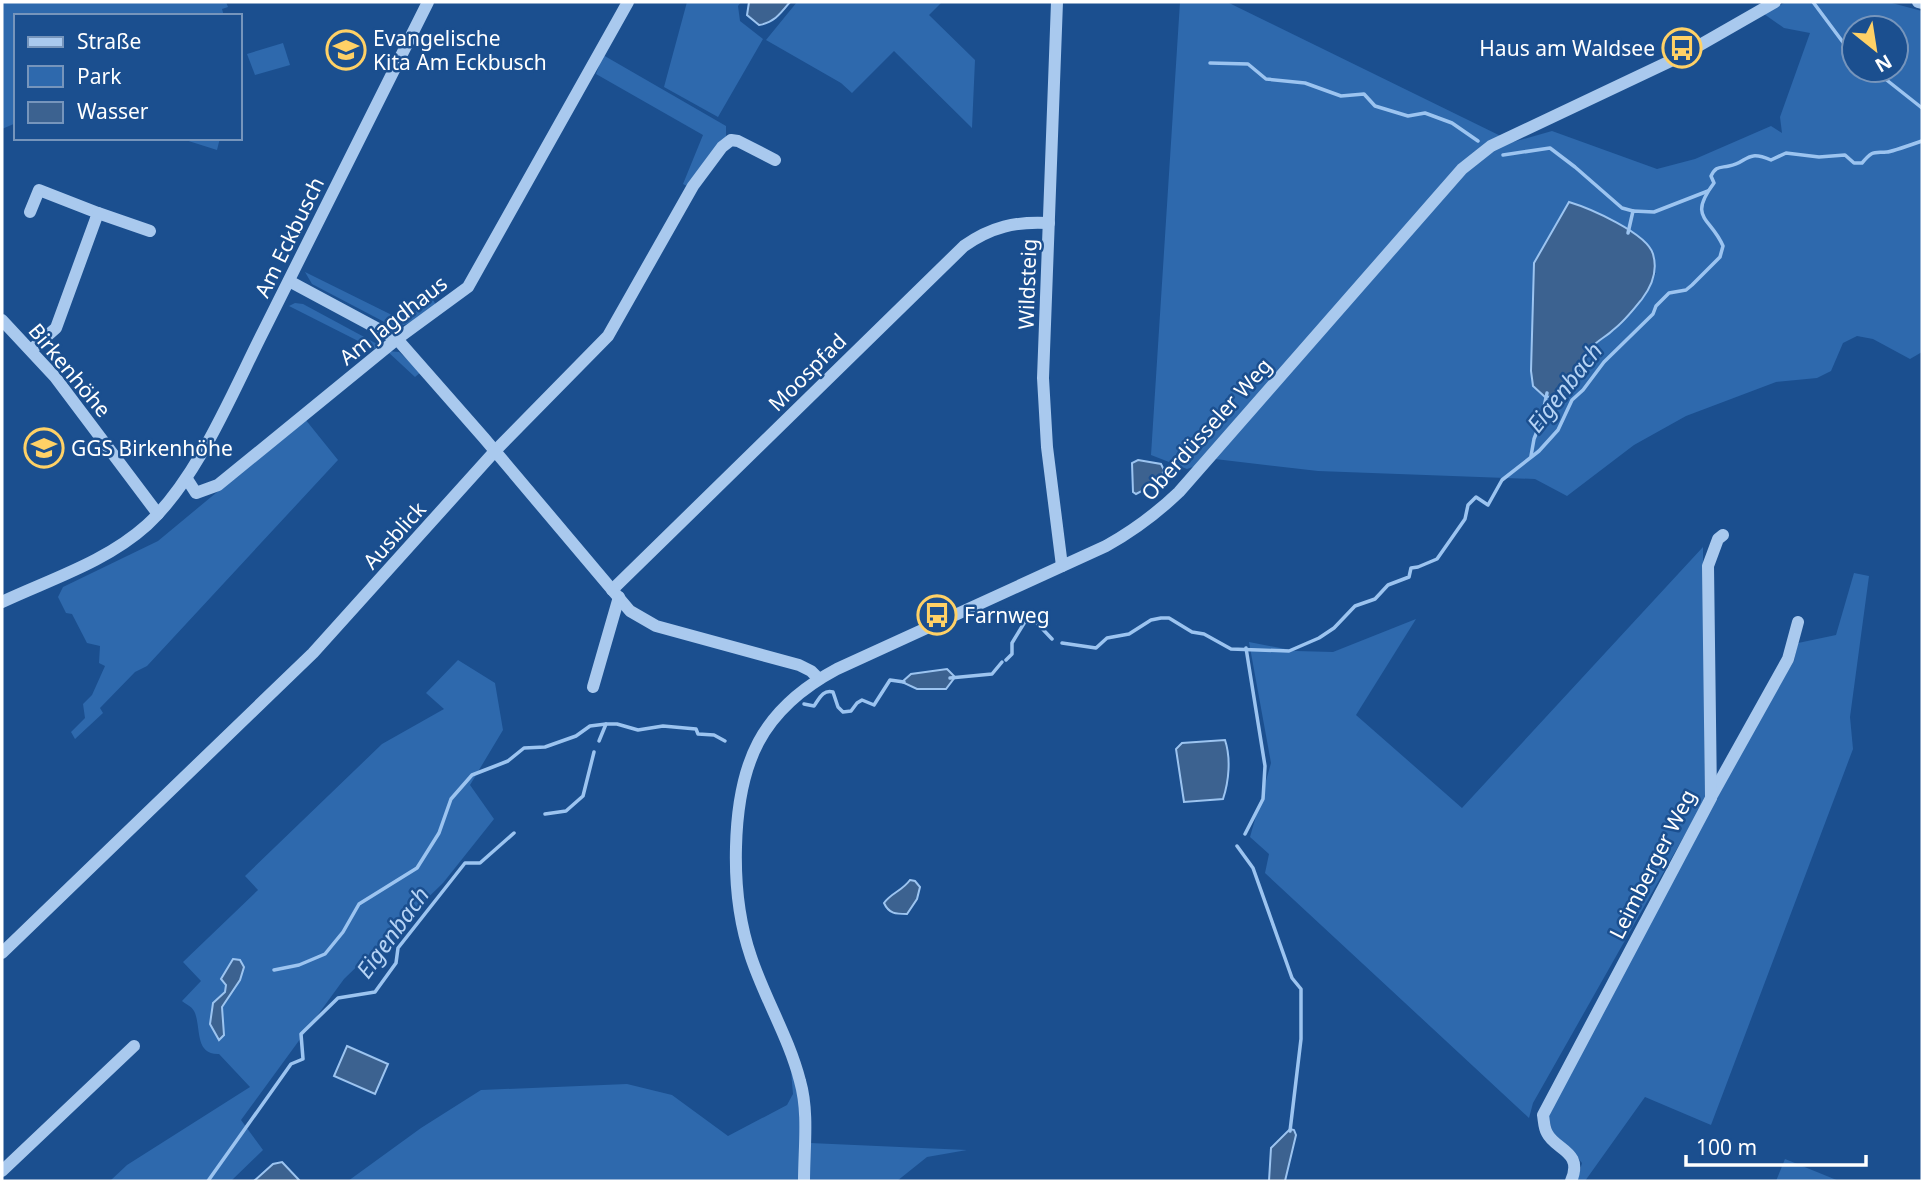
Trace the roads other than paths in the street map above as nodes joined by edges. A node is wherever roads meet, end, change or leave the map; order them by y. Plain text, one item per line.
1 (428, 2) edge
2 (628, 2) edge
3 (1057, 2) edge
4 (1775, 2) edge
5 (775, 160) dead end
6 (30, 212) dead end
7 (97, 213) junction
8 (1049, 223) junction
9 (150, 231) dead end
10 (289, 281) junction
11 (2, 320) edge
12 (397, 339) junction
13 (31, 350) junction
14 (495, 451) junction
15 (183, 484) junction
16 (158, 514) junction
17 (1723, 535) dead end
18 (1062, 566) junction
19 (615, 593) junction
20 (2, 602) edge
21 (1798, 622) dead end
22 (819, 679) junction
23 (593, 687) dead end
24 (1710, 798) junction
25 (2, 953) edge
26 (134, 1046) dead end
27 (2, 1171) edge
28 (804, 1181) edge
29 (1571, 1181) edge

1 - 10 street, Am Eckbusch
2 - 12 street, Am Jagdhaus
3 - 8 street, Wildsteig
4 - 18 street, Oberdüsseler Weg
5 - 14 street, Ausblick
6 - 7 street
7 - 9 street
7 - 13 street
8 - 18 street, Wildsteig
8 - 19 street, Moospfad
10 - 12 street
10 - 15 street, Am Eckbusch
11 - 13 street, Birkenhöhe
12 - 14 street
12 - 15 street, Am Jagdhaus
13 - 16 street, Birkenhöhe
14 - 19 street
14 - 25 street, Ausblick
15 - 16 street
16 - 20 street
17 - 24 street, Leimberger Weg
18 - 22 street, Oberdüsseler Weg
19 - 22 street
19 - 23 street
21 - 24 street
22 - 28 street, Oberdüsseler Weg
24 - 29 street, Leimberger Weg
26 - 27 street

